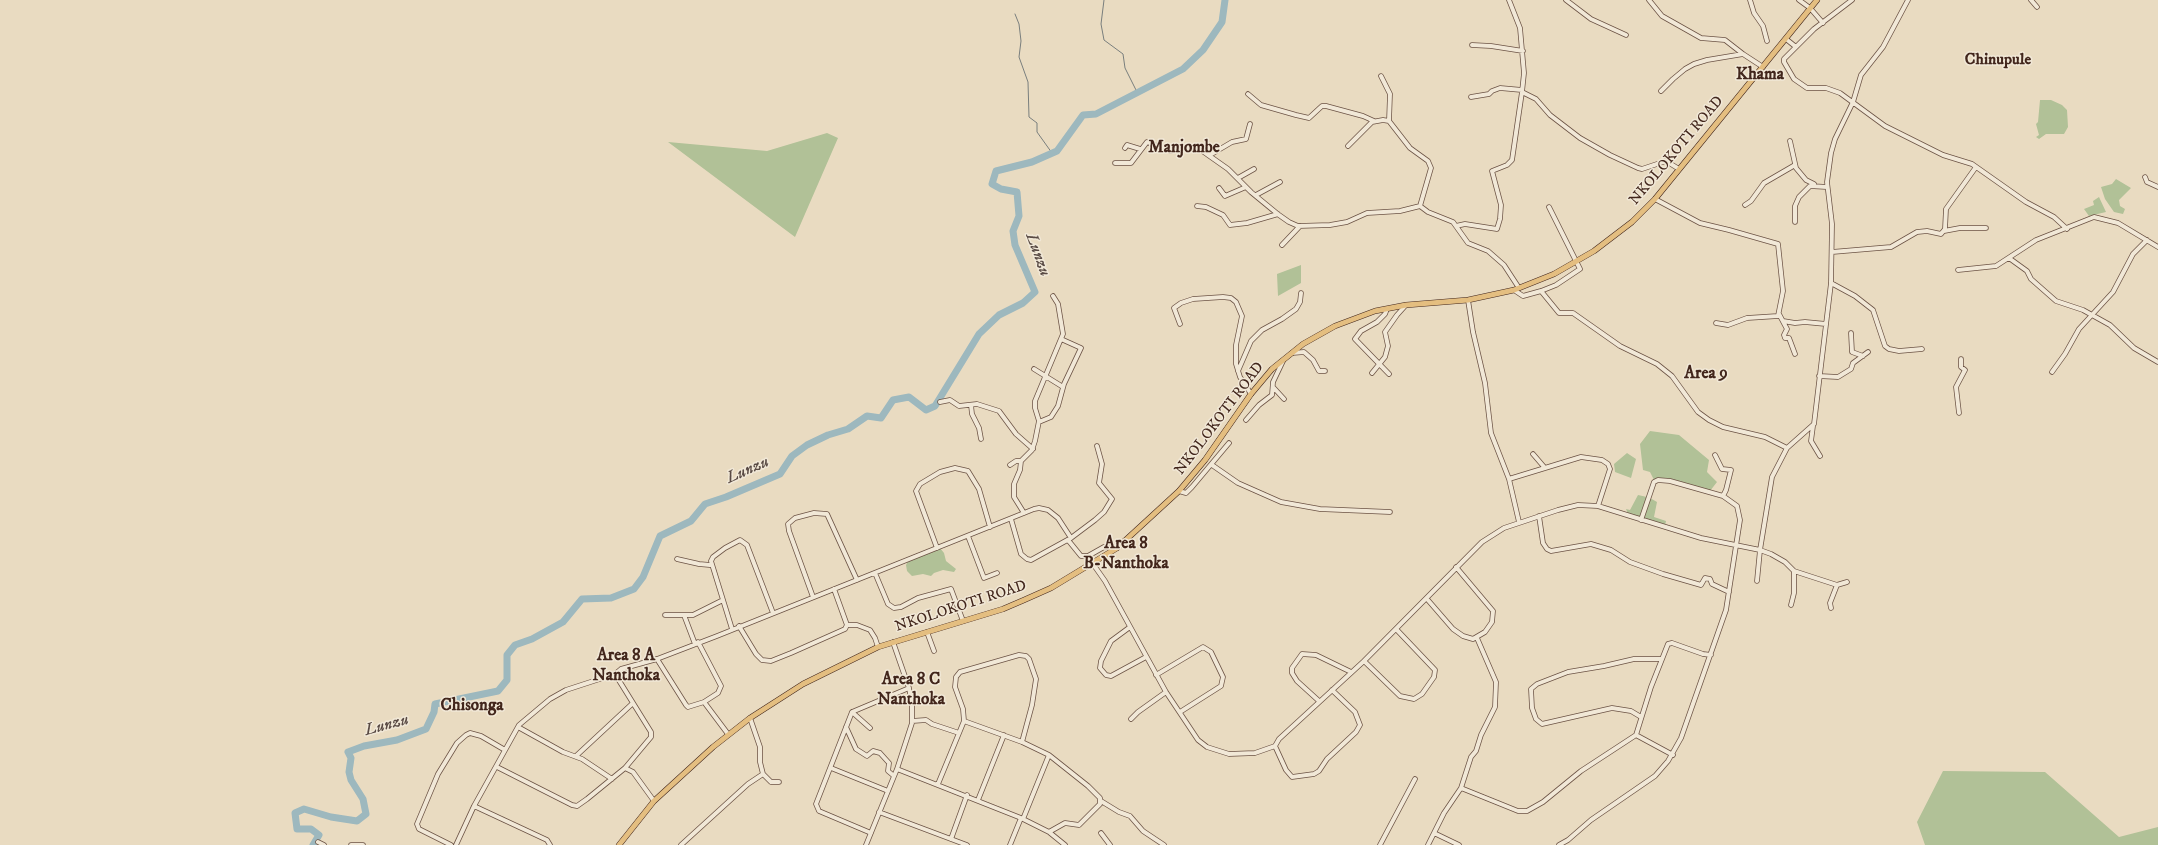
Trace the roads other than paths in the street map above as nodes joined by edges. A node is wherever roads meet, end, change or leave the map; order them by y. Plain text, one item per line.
1 (1509, 0) edge
2 (1566, 0) edge
3 (1648, 0) edge
4 (1750, 0) edge
5 (1799, 0) edge
6 (1817, 0) edge
7 (1852, 0) edge
8 (1908, 0) edge
9 (2031, 0) edge
10 (2037, 7) dead end
11 (1810, 8) junction
12 (1823, 23) junction
13 (1626, 35) dead end
14 (1786, 39) junction
15 (1767, 41) dead end
16 (1472, 45) dead end
17 (1796, 47) junction
18 (1523, 51) junction
19 (1743, 54) junction
20 (1763, 67) junction
21 (1381, 76) dead end
22 (1522, 91) junction
23 (1661, 92) dead end
24 (1248, 94) dead end
25 (1471, 97) dead end
26 (1853, 102) junction
27 (1389, 121) junction
28 (1374, 122) junction
29 (1250, 124) dead end
30 (1790, 141) dead end
31 (1348, 146) dead end
32 (1125, 148) dead end
33 (1140, 149) junction
34 (1210, 155) junction
35 (1115, 163) dead end
36 (1795, 165) junction
37 (1976, 167) junction
38 (1254, 168) dead end
39 (1680, 169) junction
40 (2145, 177) dead end
41 (1238, 178) junction
42 (1280, 182) dead end
43 (1814, 185) junction
44 (1828, 186) junction
45 (1246, 187) junction
46 (2158, 187) edge
47 (1219, 188) dead end
48 (1256, 196) junction
49 (1655, 199) junction
50 (1744, 205) dead end
51 (1197, 206) dead end
52 (1420, 206) junction
53 (1549, 207) dead end
54 (1278, 214) junction
55 (1795, 222) dead end
56 (1300, 226) junction
57 (1456, 226) junction
58 (1986, 228) dead end
59 (2067, 229) junction
60 (1944, 231) junction
61 (2146, 240) junction
62 (1282, 245) dead end
63 (2158, 245) edge
64 (1832, 252) junction
65 (2008, 258) junction
66 (1578, 262) junction
67 (1958, 270) dead end
68 (1830, 283) junction
69 (1516, 289) junction
70 (1542, 291) junction
71 (1301, 293) dead end
72 (1053, 296) dead end
73 (1468, 300) junction
74 (1406, 305) junction
75 (1387, 309) junction
76 (1779, 314) junction
77 (2091, 315) junction
78 (1783, 321) junction
79 (1716, 323) dead end
80 (1180, 324) dead end
81 (1826, 324) junction
82 (1851, 333) dead end
83 (1061, 339) junction
84 (1922, 349) dead end
85 (1868, 352) dead end
86 (1291, 353) junction
87 (1795, 354) dead end
88 (1863, 356) junction
89 (1284, 359) junction
90 (1961, 359) dead end
91 (2158, 362) edge
92 (1380, 364) junction
93 (1034, 369) dead end
94 (1238, 371) junction
95 (1325, 371) dead end
96 (2052, 372) dead end
97 (1372, 373) dead end
98 (1389, 374) dead end
99 (1044, 376) junction
100 (1819, 376) junction
101 (1063, 387) junction
102 (1273, 387) junction
103 (1251, 394) junction
104 (1284, 399) dead end
105 (940, 402) dead end
106 (971, 404) junction
107 (1959, 413) dead end
108 (1246, 420) dead end
109 (1039, 422) junction
110 (1814, 424) junction
111 (981, 439) dead end
112 (1229, 444) dead end
113 (1097, 446) dead end
114 (1787, 448) junction
115 (1033, 449) junction
116 (1533, 454) dead end
117 (1715, 455) dead end
118 (1820, 456) dead end
119 (1021, 461) junction
120 (1010, 465) dead end
121 (1212, 465) junction
122 (1545, 468) junction
123 (1509, 479) junction
124 (1179, 491) junction
125 (1723, 496) junction
126 (1598, 506) junction
127 (1390, 512) dead end
128 (1024, 513) junction
129 (1539, 516) junction
130 (1011, 519) junction
131 (1641, 520) junction
132 (1519, 522) junction
133 (990, 527) junction
134 (968, 536) junction
135 (1070, 539) junction
136 (1735, 546) junction
137 (937, 548) junction
138 (1117, 548) junction
139 (1760, 550) junction
140 (676, 558) dead end
141 (1093, 564) junction
142 (710, 565) junction
143 (1456, 567) junction
144 (1794, 571) junction
145 (875, 573) junction
146 (997, 574) dead end
147 (857, 580) junction
148 (1757, 581) dead end
149 (1847, 582) dead end
150 (1837, 585) junction
151 (834, 589) junction
152 (1729, 592) junction
153 (813, 597) junction
154 (1426, 599) junction
155 (721, 600) junction
156 (1791, 605) dead end
157 (1831, 608) dead end
158 (773, 613) junction
159 (665, 615) dead end
160 (684, 615) junction
161 (963, 621) junction
162 (847, 625) junction
163 (739, 626) junction
164 (1130, 627) junction
165 (732, 629) junction
166 (1396, 629) junction
167 (927, 632) junction
168 (1476, 638) junction
169 (893, 642) junction
170 (696, 643) junction
171 (878, 647) junction
172 (934, 651) dead end
173 (1711, 654) junction
174 (1146, 657) junction
175 (658, 658) junction
176 (1662, 659) junction
177 (1364, 661) junction
178 (1351, 672) junction
179 (615, 674) junction
180 (1156, 675) junction
181 (910, 688) junction
182 (1332, 690) junction
183 (1166, 692) junction
184 (1319, 701) junction
185 (704, 702) junction
186 (633, 703) junction
187 (852, 712) junction
188 (1180, 712) junction
189 (1641, 717) junction
190 (750, 718) junction
191 (1131, 720) dead end
192 (912, 721) junction
193 (964, 721) junction
194 (518, 727) junction
195 (846, 727) junction
196 (870, 728) dead end
197 (959, 733) junction
198 (728, 734) junction
199 (1004, 735) junction
200 (1636, 735) junction
201 (1022, 742) junction
202 (1275, 746) junction
203 (504, 750) junction
204 (1672, 754) junction
205 (1049, 755) junction
206 (576, 756) junction
207 (497, 767) junction
208 (625, 768) junction
209 (832, 768) junction
210 (897, 769) junction
211 (763, 774) junction
212 (894, 776) junction
213 (612, 779) junction
214 (1415, 779) dead end
215 (779, 782) dead end
216 (938, 784) junction
217 (1461, 788) junction
218 (888, 792) junction
219 (967, 795) junction
220 (978, 800) junction
221 (654, 801) junction
222 (1101, 801) junction
223 (474, 806) junction
224 (879, 812) junction
225 (1022, 818) junction
226 (1049, 832) junction
227 (871, 833) junction
228 (1101, 833) dead end
229 (1434, 833) junction
230 (951, 839) junction
231 (318, 842) dead end
232 (324, 845) edge
233 (351, 845) edge
234 (363, 845) edge
235 (451, 845) edge
236 (456, 845) edge
237 (550, 845) edge
238 (619, 845) edge
239 (681, 845) edge
240 (866, 845) edge
241 (967, 845) edge
242 (1010, 845) edge
243 (1065, 845) edge
244 (1110, 845) edge
245 (1164, 845) edge
246 (1380, 845) edge
247 (1428, 845) edge
248 (1459, 845) edge
249 (1559, 845) edge

1 - 18 street
2 - 13 street
3 - 19 street
4 - 15 street
5 - 11 street
6 - 11 main road, NKOLOKOTI ROAD
7 - 12 street
8 - 26 street
9 - 10 street
11 - 12 street
11 - 14 main road, NKOLOKOTI ROAD
12 - 17 street
14 - 17 street
14 - 20 main road, NKOLOKOTI ROAD
16 - 18 street
17 - 26 street
18 - 22 street
19 - 20 street
19 - 23 street
20 - 39 main road, NKOLOKOTI ROAD
21 - 27 street
22 - 25 street
22 - 39 street
22 - 57 street
24 - 28 street
26 - 37 street
26 - 44 street
27 - 28 street
27 - 52 street
28 - 31 street
29 - 34 street
30 - 36 street
32 - 33 street
33 - 34 street
33 - 35 street
34 - 41 street
36 - 43 street
36 - 50 street
37 - 59 street
37 - 60 street
38 - 41 street
39 - 49 main road, NKOLOKOTI ROAD
40 - 46 street
41 - 45 street
42 - 48 street
43 - 44 street
43 - 55 street
44 - 64 street
45 - 47 street
45 - 48 street
48 - 54 street
49 - 66 main road, NKOLOKOTI ROAD
49 - 76 street
51 - 54 street
52 - 56 street
52 - 57 street
53 - 66 street
54 - 56 street
56 - 62 street
57 - 69 street
58 - 60 street
59 - 61 street
59 - 65 street
60 - 64 street
61 - 63 street
61 - 77 street
64 - 68 street
65 - 67 street
65 - 77 street
66 - 69 main road, NKOLOKOTI ROAD
66 - 70 street
68 - 81 street
68 - 84 street
69 - 70 street
69 - 73 main road, NKOLOKOTI ROAD
70 - 114 street
71 - 94 street
72 - 83 street
73 - 74 main road, NKOLOKOTI ROAD
73 - 123 street
74 - 75 main road, NKOLOKOTI ROAD
74 - 92 street
75 - 86 main road, NKOLOKOTI ROAD
75 - 92 street
76 - 78 street
76 - 79 street
77 - 91 street
77 - 96 street
78 - 81 street
78 - 87 street
80 - 94 street
81 - 100 street
82 - 88 street
83 - 99 street
83 - 101 street
85 - 88 street
86 - 89 main road, NKOLOKOTI ROAD
86 - 95 street
88 - 100 street
89 - 102 street
89 - 103 main road, NKOLOKOTI ROAD
90 - 107 street
92 - 97 street
92 - 98 street
93 - 99 street
94 - 103 street
99 - 101 street
99 - 109 street
100 - 110 street
101 - 109 street
102 - 104 street
102 - 108 street
103 - 124 main road, NKOLOKOTI ROAD
105 - 106 street
106 - 111 street
106 - 115 street
109 - 115 street
110 - 114 street
110 - 118 street
112 - 121 street
113 - 135 street
114 - 139 street
115 - 119 street
116 - 122 street
117 - 125 street
119 - 120 street
119 - 128 street
121 - 124 street
121 - 127 street
122 - 123 street
122 - 126 street
123 - 132 street
124 - 138 main road, NKOLOKOTI ROAD
125 - 131 street
125 - 136 street
126 - 129 street
126 - 131 street
128 - 130 street
128 - 135 street
129 - 132 street
129 - 152 street
130 - 133 street
130 - 135 street
131 - 136 street
132 - 143 street
133 - 134 street
133 - 137 street
134 - 137 street
134 - 146 street
135 - 138 street
136 - 139 street
136 - 152 street
137 - 145 street
138 - 141 main road, NKOLOKOTI ROAD
139 - 144 street
139 - 148 street
140 - 142 street
141 - 161 main road, NKOLOKOTI ROAD
141 - 164 street
142 - 155 street
142 - 158 street
143 - 154 street
143 - 168 street
144 - 150 street
144 - 156 street
145 - 147 street
145 - 161 street
147 - 151 street
147 - 153 street
149 - 150 street
150 - 157 street
151 - 153 street
151 - 162 street
152 - 173 street
153 - 158 street
154 - 166 street
154 - 168 street
155 - 160 street
155 - 165 street
158 - 163 street
159 - 160 street
160 - 170 street
161 - 167 main road, NKOLOKOTI ROAD
162 - 163 street
162 - 171 street
163 - 165 street
164 - 174 street
164 - 174 street
165 - 170 street
166 - 177 street
166 - 177 street
167 - 169 main road, NKOLOKOTI ROAD
167 - 172 street
168 - 217 street
169 - 171 main road, NKOLOKOTI ROAD
169 - 181 street
170 - 175 street
170 - 185 street
171 - 190 main road, NKOLOKOTI ROAD
173 - 176 street
173 - 204 street
174 - 180 street
175 - 179 street
175 - 185 street
176 - 189 street
176 - 189 street
177 - 178 street
178 - 182 street
178 - 184 street
179 - 186 street
179 - 194 street
180 - 183 street
180 - 188 street
181 - 187 street
181 - 192 street
182 - 184 street
182 - 202 street
183 - 188 street
183 - 191 street
184 - 202 street
185 - 198 street
186 - 206 street
186 - 208 street
187 - 195 street
187 - 196 street
188 - 202 street
189 - 200 street
190 - 198 main road, NKOLOKOTI ROAD
190 - 211 street
192 - 197 street
192 - 210 street
193 - 197 street
193 - 199 street
193 - 201 street
194 - 203 street
194 - 206 street
195 - 209 street
195 - 212 street
197 - 216 street
198 - 221 main road, NKOLOKOTI ROAD
199 - 201 street
199 - 220 street
200 - 204 street
200 - 217 street
201 - 205 street
203 - 207 street
203 - 235 street
204 - 249 street
205 - 222 street
205 - 225 street
206 - 213 street
207 - 213 street
207 - 223 street
208 - 213 street
208 - 221 street
209 - 218 street
209 - 227 street
210 - 212 street
210 - 216 street
211 - 215 street
211 - 239 street
212 - 218 street
214 - 246 street
216 - 219 street
217 - 229 street
218 - 224 street
219 - 220 street
219 - 230 street
220 - 225 street
221 - 238 main road, NKOLOKOTI ROAD
222 - 226 street
222 - 245 street
223 - 236 street
223 - 237 street
224 - 227 street
224 - 230 street
225 - 226 street
225 - 242 street
226 - 243 street
227 - 240 street
228 - 244 street
229 - 247 street
229 - 248 street
230 - 241 street
231 - 232 street
233 - 234 street

